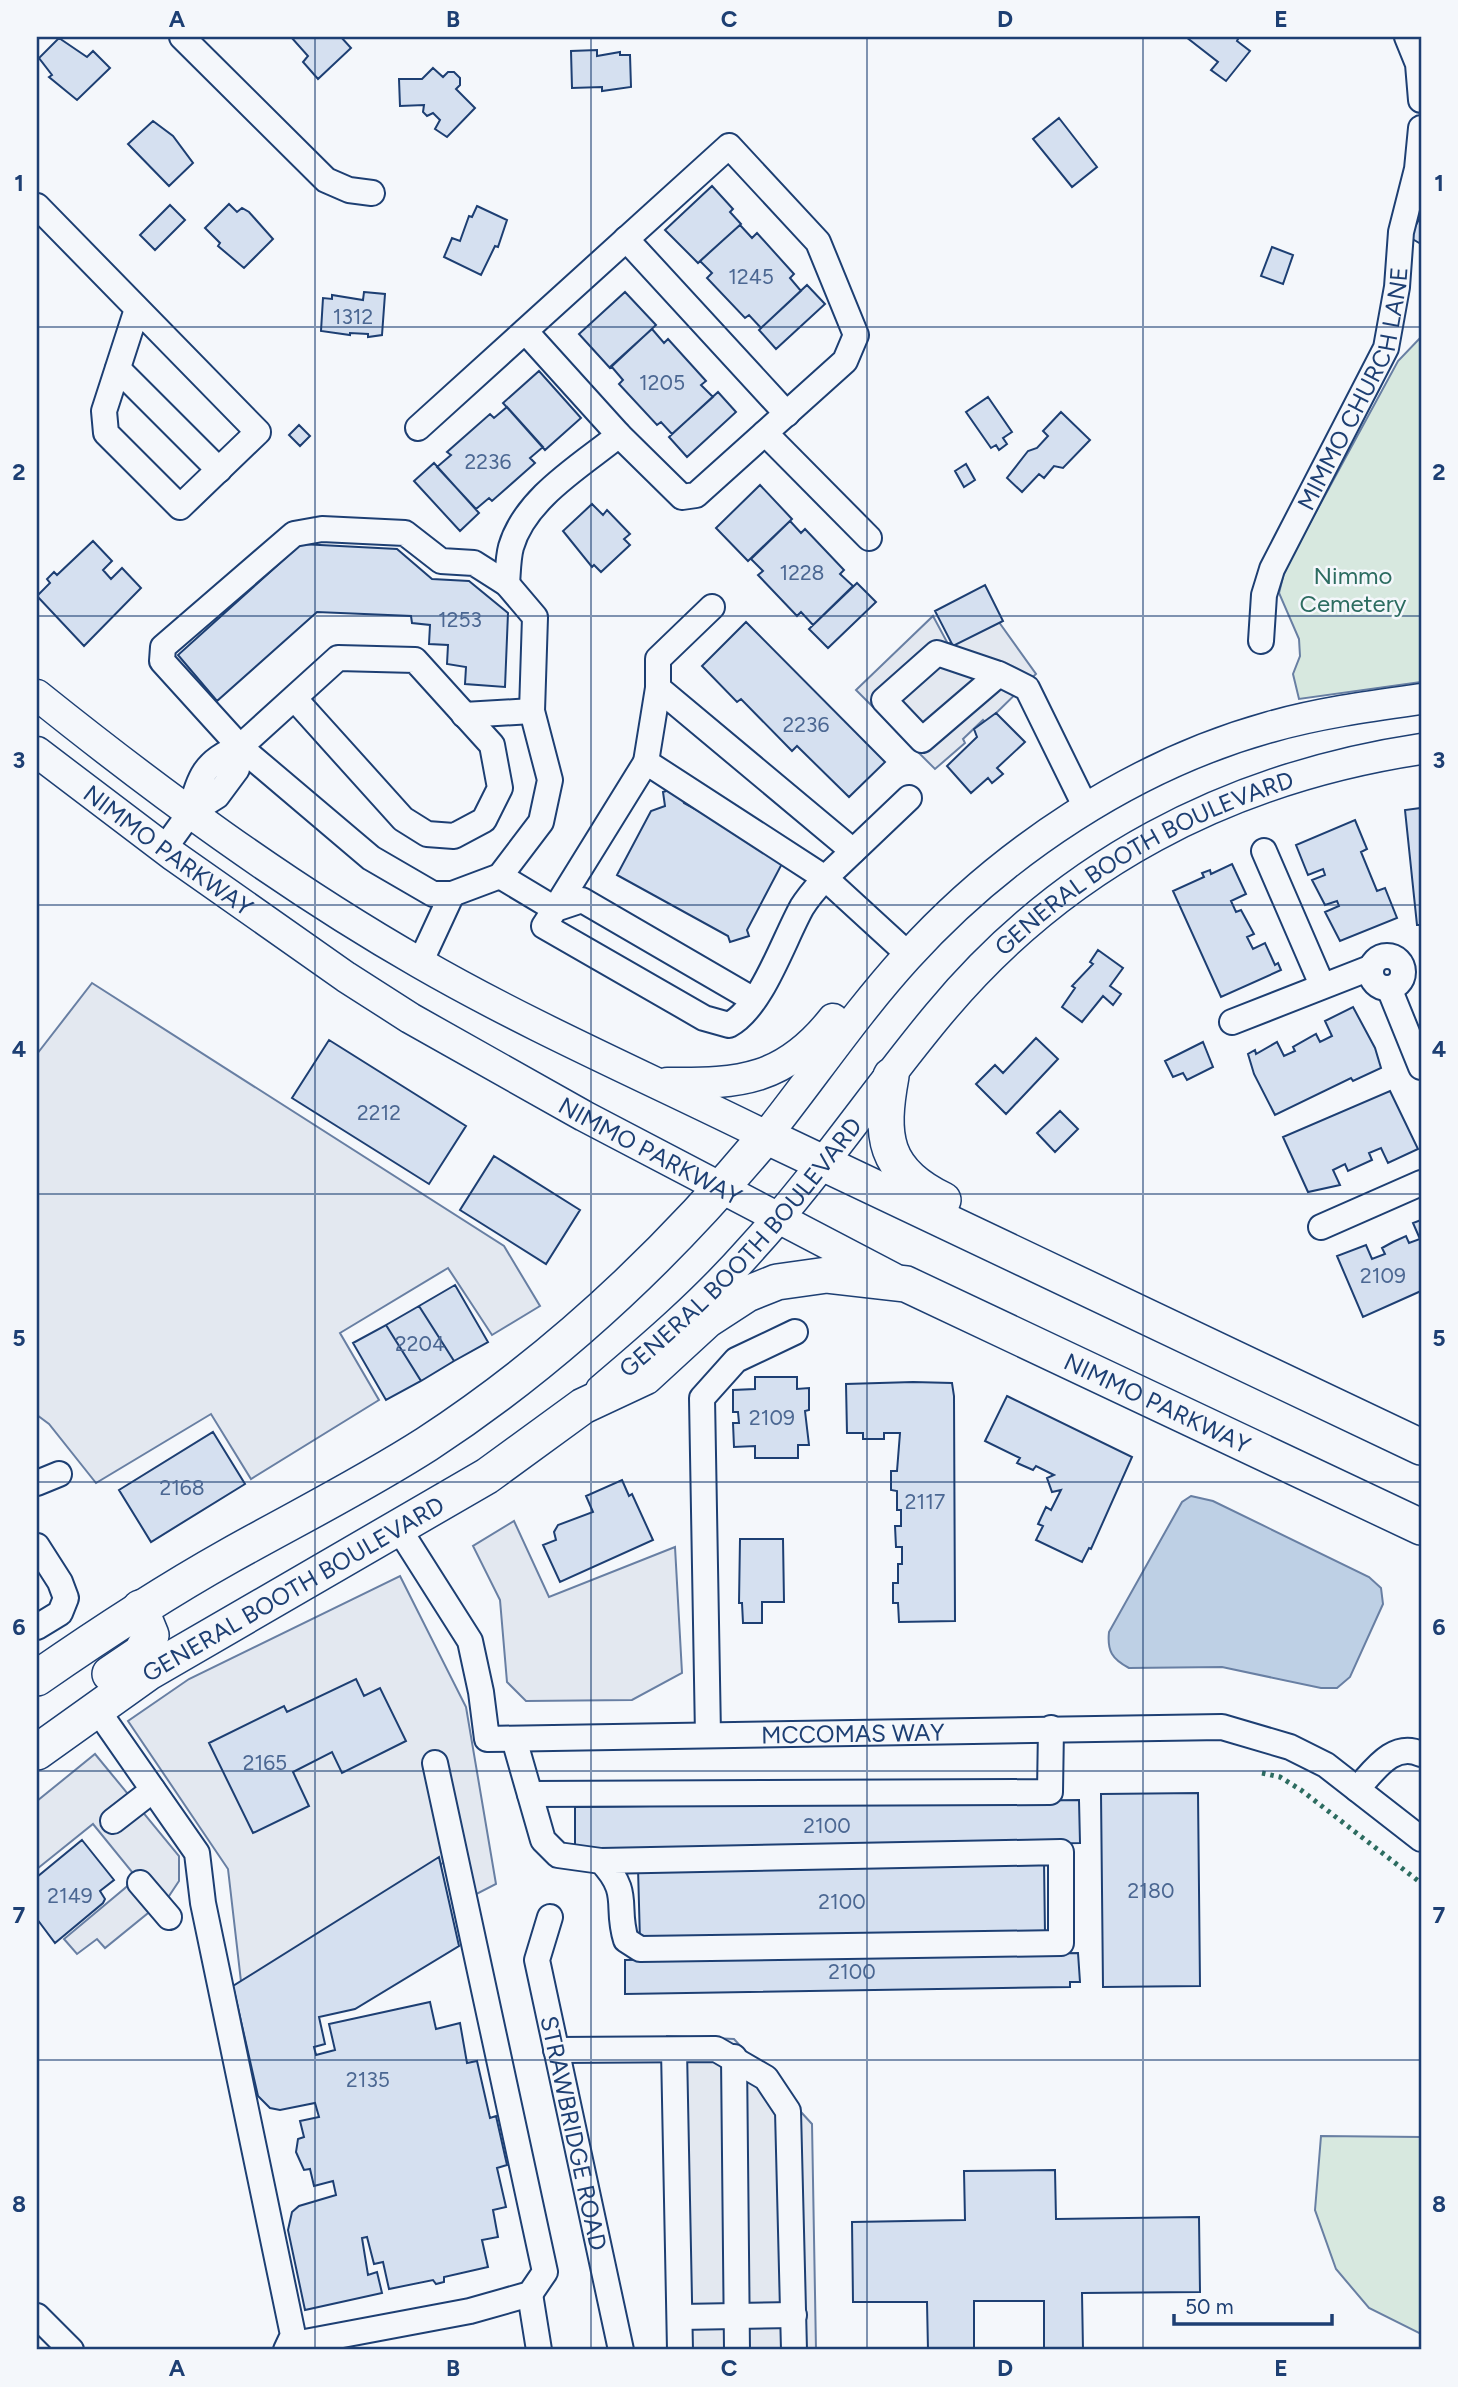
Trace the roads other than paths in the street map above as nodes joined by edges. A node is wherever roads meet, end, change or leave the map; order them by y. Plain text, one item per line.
1 (182, 37) edge
2 (1406, 37) edge
3 (1421, 100) edge
4 (1421, 128) edge
5 (372, 193) dead end
6 (37, 206) edge
7 (626, 239) junction
8 (137, 309) junction
9 (525, 331) junction
10 (118, 369) junction
11 (787, 414) junction
12 (418, 428) dead end
13 (765, 433) junction
14 (619, 435) junction
15 (219, 470) junction
16 (869, 538) dead end
17 (507, 584) junction
18 (712, 607) dead end
19 (1261, 641) dead end
20 (999, 674) dead end
21 (658, 688) junction
22 (37, 695) edge
23 (294, 698) junction
24 (1421, 699) edge
25 (532, 711) junction
26 (464, 715) junction
27 (240, 747) junction
28 (1421, 749) edge
29 (37, 752) edge
30 (646, 762) junction
31 (909, 799) dead end
32 (1087, 810) junction
33 (190, 813) junction
34 (164, 849) junction
35 (1264, 851) dead end
36 (853, 852) junction
37 (500, 876) junction
38 (825, 878) junction
39 (452, 894) junction
40 (555, 909) junction
41 (902, 950) junction
42 (1410, 958) edge
43 (420, 963) junction
44 (1370, 968) junction
45 (1322, 985) junction
46 (1389, 988) junction
47 (754, 1000) junction
48 (1232, 1022) dead end
49 (1421, 1068) edge
50 (891, 1076) junction
51 (658, 1083) junction
52 (766, 1136) junction
53 (824, 1163) junction
54 (1421, 1184) edge
55 (723, 1189) junction
56 (778, 1218) junction
57 (1321, 1227) dead end
58 (906, 1284) junction
59 (1181, 1331) junction
60 (795, 1332) dead end
61 (583, 1406) junction
62 (1421, 1447) edge
63 (1421, 1527) edge
64 (399, 1529) junction
65 (37, 1546) edge
66 (140, 1608) junction
67 (37, 1627) edge
68 (37, 1678) edge
69 (96, 1708) junction
70 (1051, 1728) junction
71 (37, 1733) edge
72 (708, 1735) junction
73 (514, 1739) junction
74 (37, 1752) edge
75 (1421, 1754) edge
76 (435, 1763) dead end
77 (1357, 1789) junction
78 (153, 1790) junction
79 (530, 1794) junction
80 (113, 1821) dead end
81 (1421, 1839) edge
82 (601, 1861) junction
83 (140, 1883) dead end
84 (169, 1917) dead end
85 (550, 1917) dead end
86 (556, 2050) junction
87 (674, 2050) junction
88 (734, 2057) junction
89 (530, 2294) junction
90 (794, 2315) junction
91 (37, 2316) edge
92 (736, 2316) junction
93 (680, 2317) junction
94 (287, 2348) edge
95 (71, 2350) edge
96 (539, 2350) edge
97 (621, 2350) edge
98 (680, 2350) edge
99 (737, 2350) edge
100 (794, 2350) edge

1 - 5 street
2 - 3 street
4 - 19 street, MIMMO CHURCH LANE
6 - 8 street
7 - 9 street
7 - 11 street
7 - 11 street
8 - 10 street
8 - 15 street
9 - 12 street
9 - 14 street
10 - 15 street
10 - 15 street
11 - 13 street
13 - 14 street
13 - 16 street
14 - 17 street
17 - 25 street
17 - 27 street
18 - 21 street
20 - 32 street
21 - 30 street
21 - 36 street
22 - 33 main road, NIMMO PARKWAY
23 - 26 street
23 - 26 street
23 - 27 street
24 - 32 main road
25 - 26 street
25 - 37 street
27 - 33 street
27 - 39 street
28 - 50 main road, GENERAL BOOTH BOULEVARD
29 - 34 main road, NIMMO PARKWAY
30 - 38 street
30 - 40 street
31 - 36 street
32 - 41 main road
33 - 34 street
33 - 43 main road, NIMMO PARKWAY
34 - 55 main road, NIMMO PARKWAY
35 - 45 street
36 - 38 street
37 - 39 street
37 - 40 street
38 - 41 street
38 - 47 street
39 - 43 street
40 - 47 street
40 - 47 street
41 - 51 main road
41 - 52 main road, GENERAL BOOTH BOULEVARD
42 - 44 street
42 - 46 street
43 - 51 main road, NIMMO PARKWAY
44 - 45 street
44 - 46 street
45 - 48 street
46 - 49 street
50 - 53 main road, GENERAL BOOTH BOULEVARD
50 - 59 highway
51 - 52 main road, NIMMO PARKWAY
52 - 53 highway, NIMMO PARKWAY
52 - 55 highway, GENERAL BOOTH BOULEVARD
53 - 56 main road, GENERAL BOOTH BOULEVARD
53 - 59 highway, NIMMO PARKWAY
54 - 57 street
55 - 56 main road, NIMMO PARKWAY
55 - 66 highway, GENERAL BOOTH BOULEVARD
56 - 58 main road, NIMMO PARKWAY
56 - 61 main road, GENERAL BOOTH BOULEVARD
58 - 61 highway
58 - 63 highway, NIMMO PARKWAY
59 - 62 highway, NIMMO PARKWAY
60 - 72 street
61 - 64 highway, GENERAL BOOTH BOULEVARD
64 - 69 highway, GENERAL BOOTH BOULEVARD
64 - 73 street, MCCOMAS WAY
65 - 67 street
66 - 68 highway, GENERAL BOOTH BOULEVARD
66 - 71 highway
69 - 74 highway, GENERAL BOOTH BOULEVARD
69 - 78 street
70 - 72 street, MCCOMAS WAY
70 - 77 street, MCCOMAS WAY
70 - 79 street
72 - 73 street, MCCOMAS WAY
73 - 79 street
75 - 77 street
76 - 89 street
77 - 81 street, MCCOMAS WAY
78 - 80 street
78 - 94 street
79 - 82 street
82 - 82 street
83 - 84 street
85 - 86 street, STRAWBRIDGE ROAD
86 - 87 street
86 - 97 street, STRAWBRIDGE ROAD
87 - 88 street
87 - 93 street
88 - 90 street
88 - 92 street
89 - 94 street
89 - 96 street
90 - 92 street
90 - 100 street
91 - 95 street
92 - 93 street
92 - 99 street
93 - 98 street

